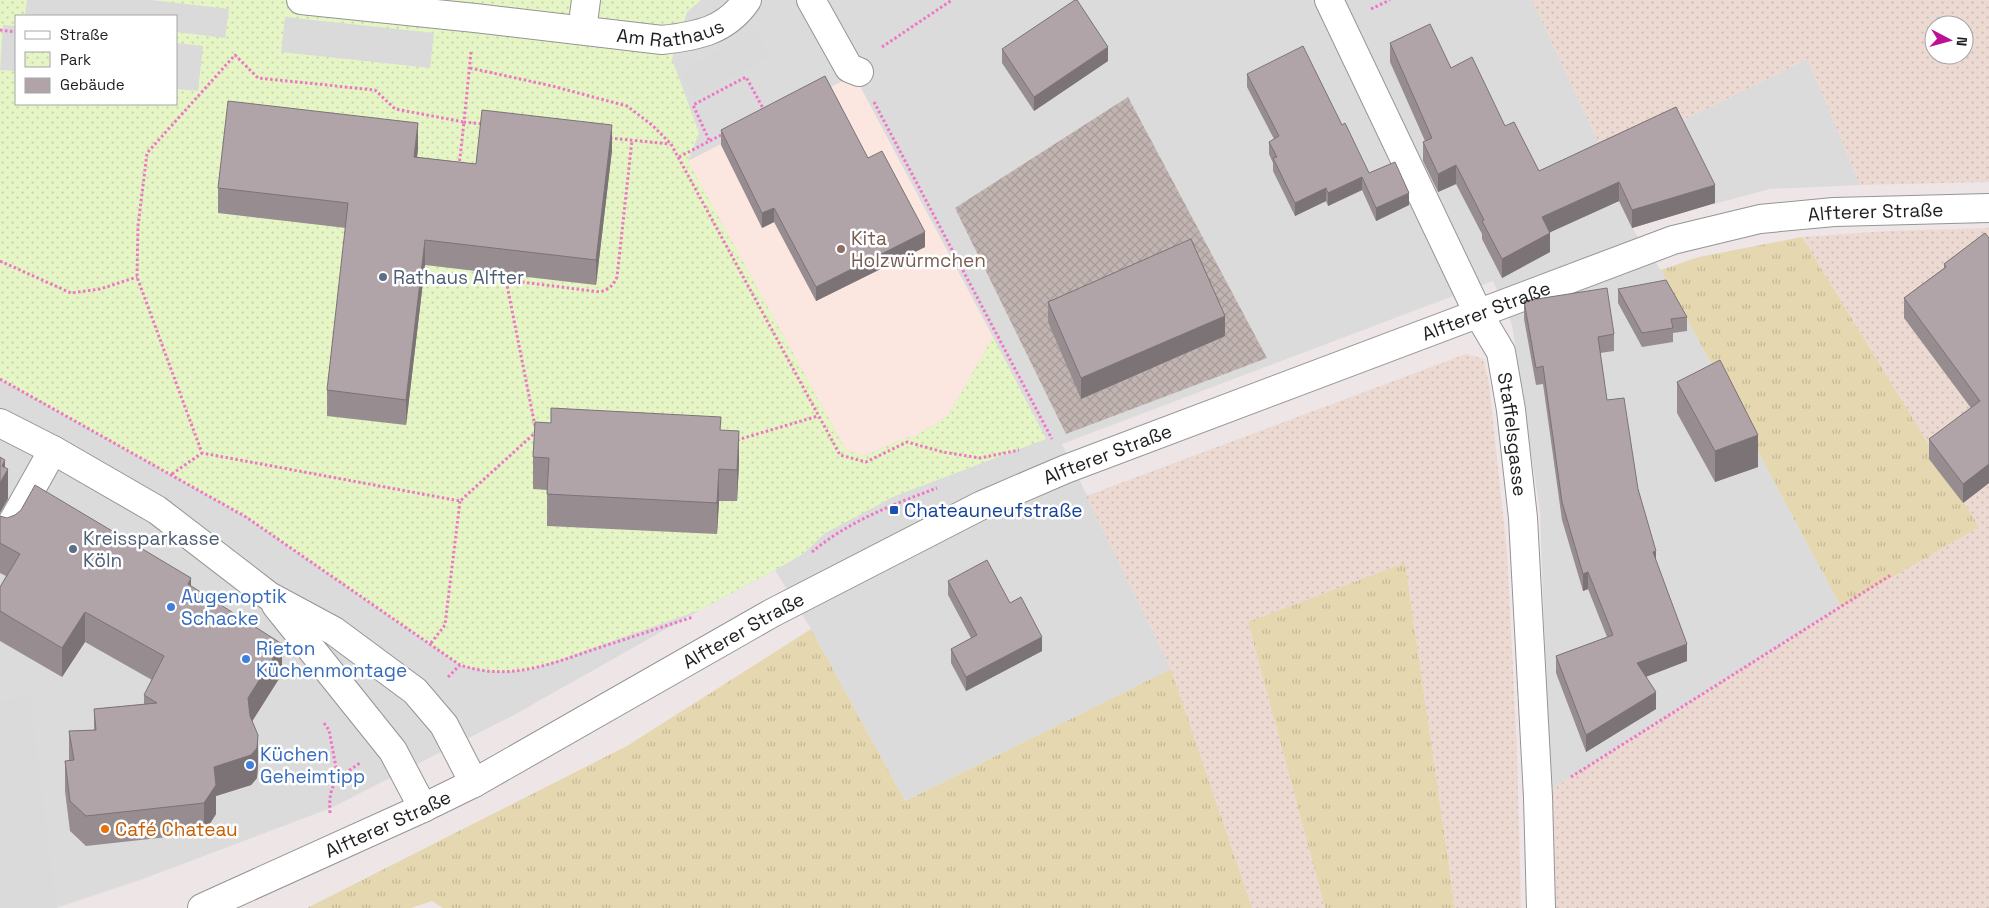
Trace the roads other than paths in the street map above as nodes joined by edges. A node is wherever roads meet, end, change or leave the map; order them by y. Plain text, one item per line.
1 (301, 0) edge
2 (586, 0) edge
3 (747, 0) edge
4 (811, 0) edge
5 (1330, 0) edge
6 (408, 5) edge
7 (582, 30) junction
8 (854, 70) road end
9 (1989, 208) edge
10 (1479, 315) junction
11 (0, 423) edge
12 (53, 450) junction
13 (7, 532) edge
14 (269, 596) junction
15 (474, 782) junction
16 (423, 808) junction
17 (202, 908) edge
18 (1541, 908) edge

1 - 6 street, Am Rathaus
2 - 7 street
3 - 7 street, Am Rathaus
4 - 8 street
5 - 10 street, Staffelsgasse
6 - 7 street, Am Rathaus
9 - 10 street, Alfterer Straße
10 - 15 street, Alfterer Straße
10 - 18 street, Staffelsgasse
11 - 12 street
12 - 13 street
12 - 14 street
14 - 15 street
14 - 16 street
15 - 16 street, Alfterer Straße
16 - 17 street, Alfterer Straße

